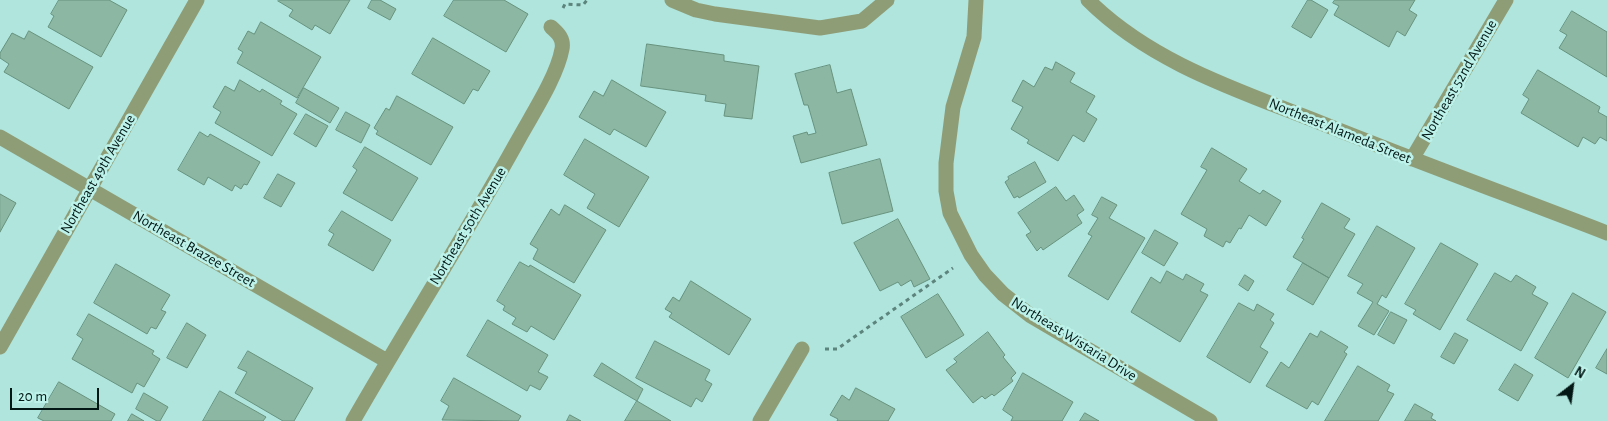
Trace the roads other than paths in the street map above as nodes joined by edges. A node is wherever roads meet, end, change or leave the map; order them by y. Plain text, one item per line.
1 (197, 0) edge
2 (672, 0) edge
3 (886, 0) edge
4 (976, 0) edge
5 (1506, 0) edge
6 (1095, 3) edge
7 (550, 27) dead end
8 (0, 138) edge
9 (1412, 159) junction
10 (90, 188) junction
11 (1607, 233) edge
12 (0, 348) edge
13 (802, 350) road end
14 (387, 361) junction
15 (353, 421) edge
16 (760, 421) edge
17 (1210, 421) edge

1 - 10 street, Northeast 49th Avenue
2 - 3 street
4 - 17 street, Northeast Wistaria Drive
5 - 9 street, Northeast 52nd Avenue
6 - 9 street, Northeast Alameda Street
7 - 14 street, Northeast 50th Avenue
8 - 10 street, Northeast Brazee Street
9 - 11 street, Northeast Alameda Street
10 - 12 street, Northeast 49th Avenue
10 - 14 street, Northeast Brazee Street
13 - 16 street
14 - 15 street, Northeast 50th Avenue

